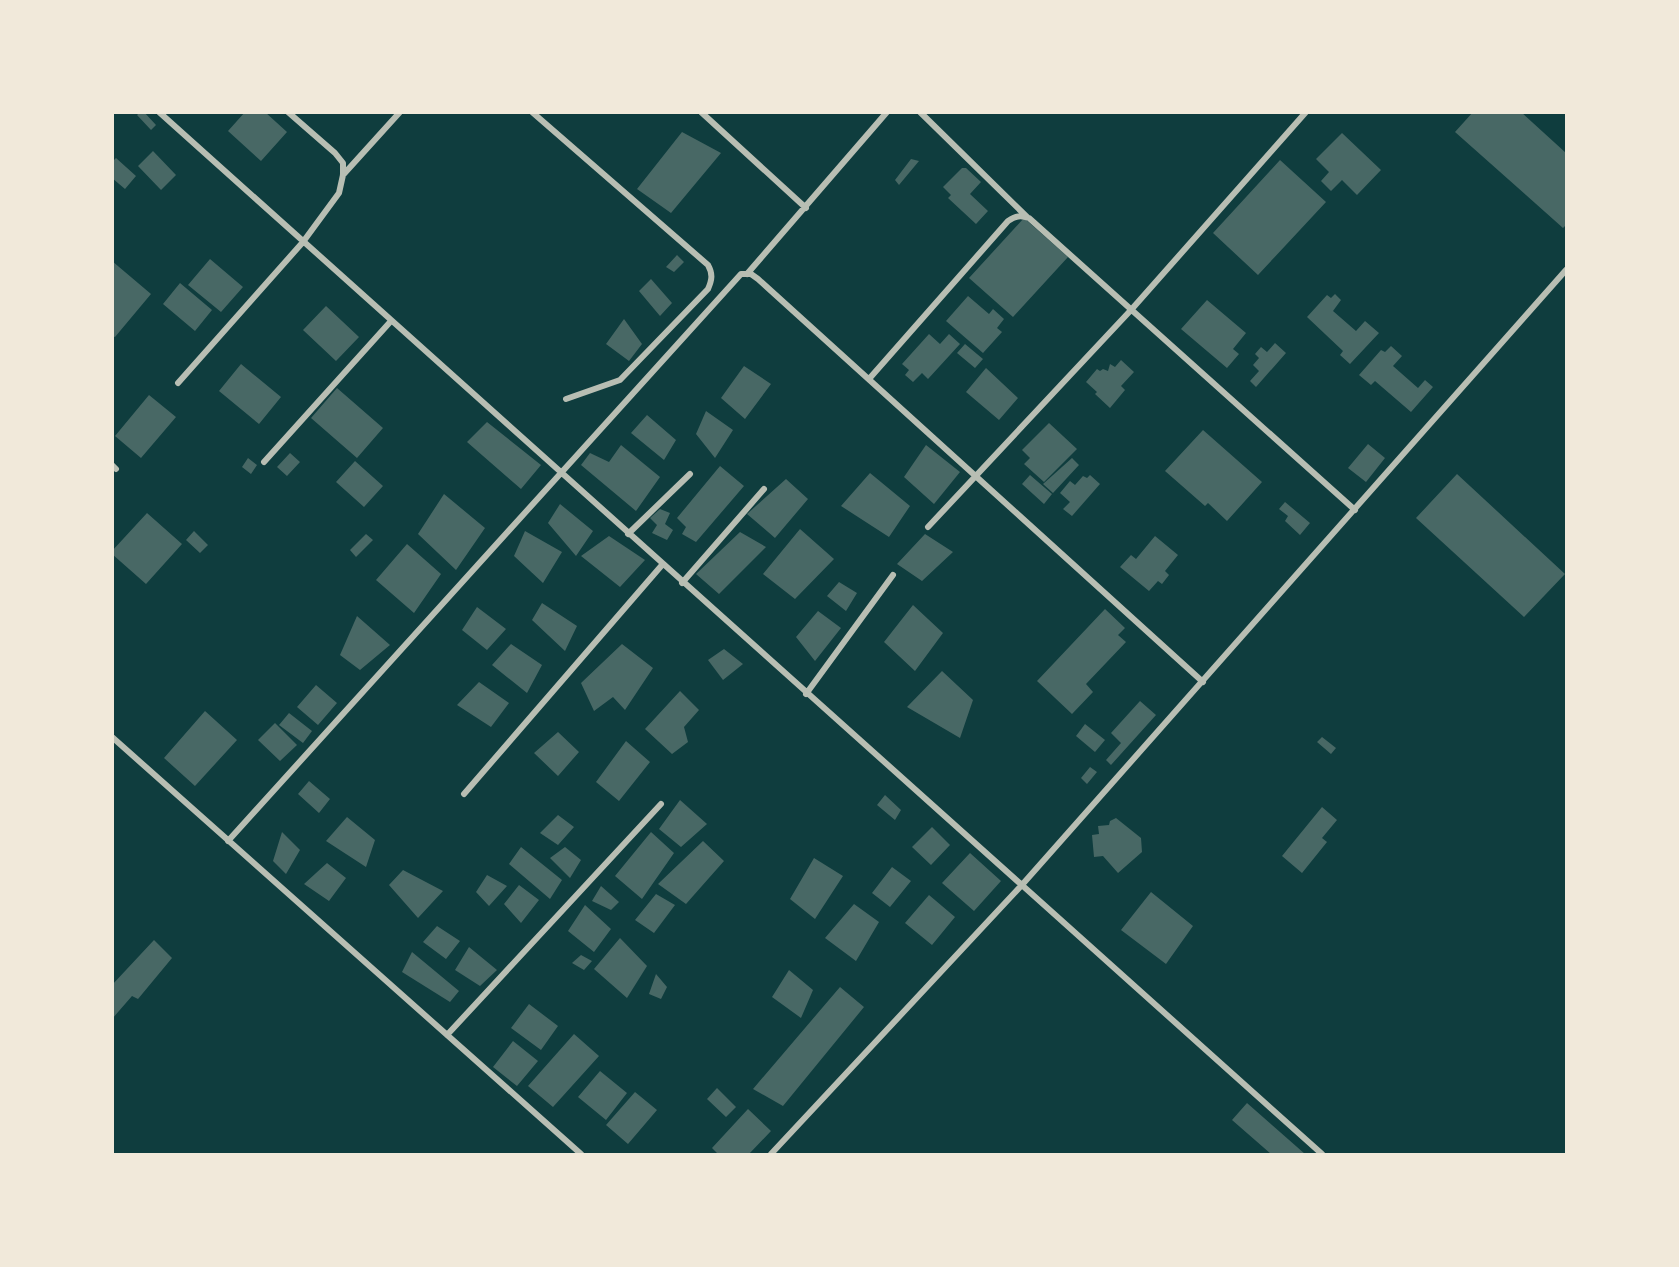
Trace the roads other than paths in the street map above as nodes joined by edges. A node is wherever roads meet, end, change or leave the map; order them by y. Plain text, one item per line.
1 (159, 112) edge
2 (288, 112) edge
3 (400, 112) edge
4 (532, 112) edge
5 (701, 112) edge
6 (887, 112) edge
7 (920, 112) edge
8 (1306, 112) edge
9 (344, 175) junction
10 (806, 208) junction
11 (1028, 218) junction
12 (303, 242) junction
13 (1566, 270) edge
14 (747, 274) junction
15 (1131, 310) junction
16 (391, 321) junction
17 (869, 379) junction
18 (178, 383) dead end
19 (566, 399) dead end
20 (264, 462) dead end
21 (560, 474) junction
22 (690, 474) dead end
23 (975, 475) junction
24 (764, 489) dead end
25 (1355, 510) junction
26 (928, 527) dead end
27 (628, 534) junction
28 (662, 565) junction
29 (893, 575) dead end
30 (682, 583) junction
31 (1203, 682) junction
32 (806, 694) junction
33 (112, 737) edge
34 (464, 794) dead end
35 (661, 804) dead end
36 (228, 841) junction
37 (1021, 886) junction
38 (447, 1035) junction
39 (581, 1155) edge
40 (771, 1155) edge
41 (1322, 1155) edge

1 - 12 street
2 - 9 street
3 - 9 street
4 - 19 street
5 - 10 street
6 - 10 street
7 - 11 street
8 - 15 street
9 - 12 street
10 - 14 street
11 - 15 street
11 - 17 street
12 - 16 street
12 - 18 street
13 - 25 street
14 - 17 street
14 - 21 street
15 - 23 street
15 - 25 street
16 - 20 street
16 - 21 street
17 - 23 street
21 - 27 street
21 - 36 street
22 - 27 street
23 - 26 street
23 - 31 street
24 - 30 street
25 - 31 street
27 - 28 street
28 - 30 street
28 - 34 street
29 - 32 street
30 - 32 street
31 - 37 street
32 - 37 street
33 - 36 street
35 - 38 street
36 - 38 street
37 - 40 street
37 - 41 street
38 - 39 street

